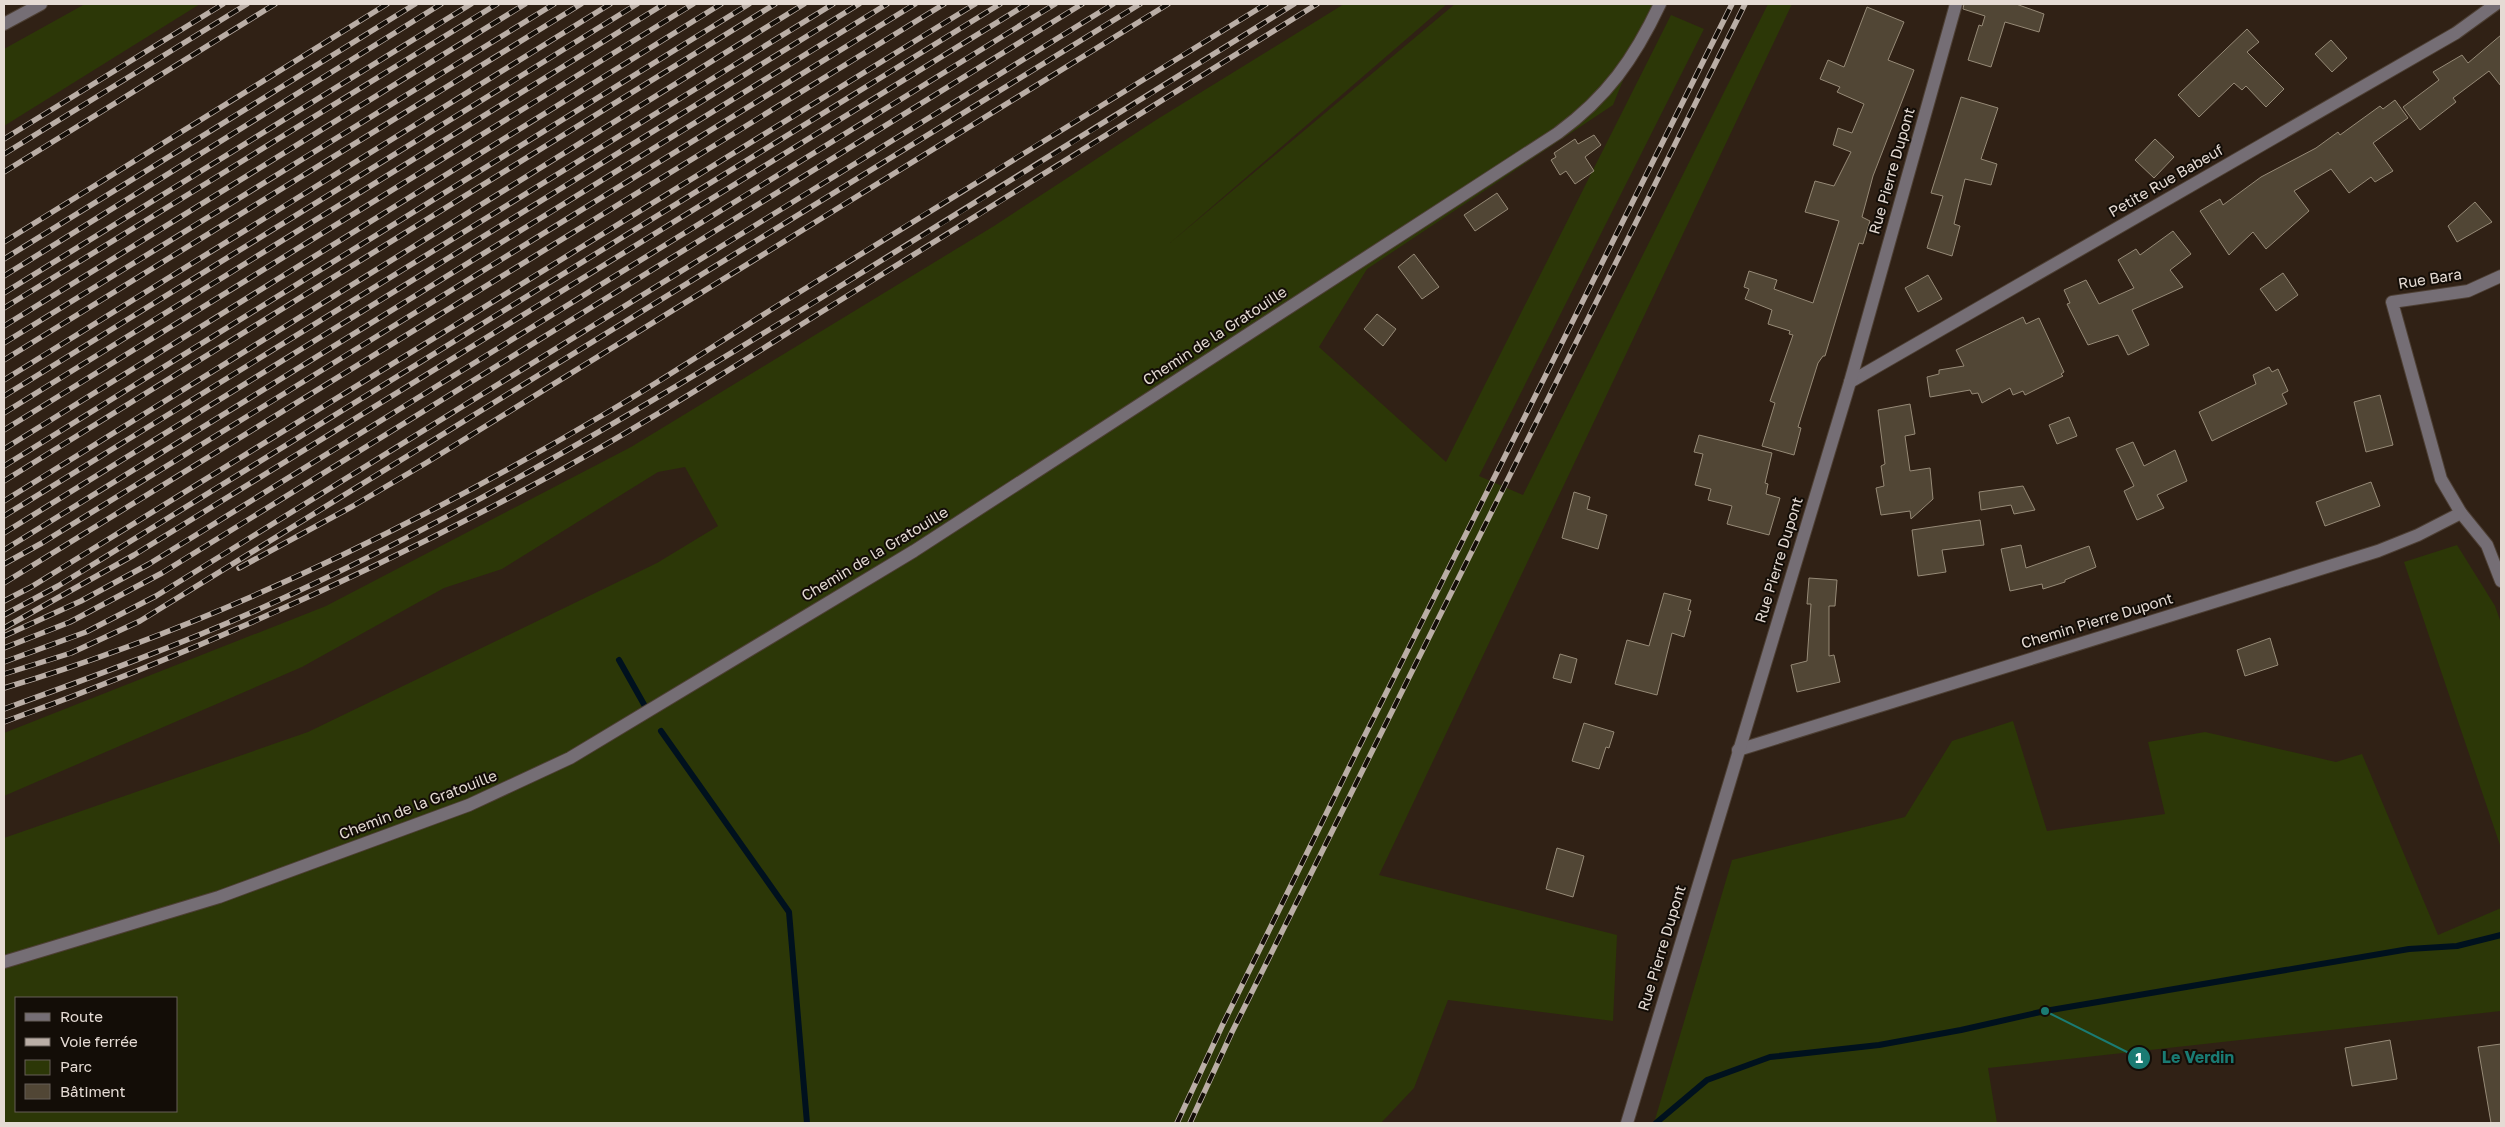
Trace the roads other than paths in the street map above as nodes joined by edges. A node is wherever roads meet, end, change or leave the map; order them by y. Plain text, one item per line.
1 (41, 4) edge
2 (1660, 4) edge
3 (1956, 4) edge
4 (2496, 4) edge
5 (4, 24) edge
6 (2501, 276) edge
7 (1850, 382) junction
8 (2462, 513) junction
9 (2501, 581) edge
10 (1738, 750) junction
11 (4, 962) edge
12 (1627, 1123) edge

1 - 5 street
2 - 11 street, Chemin de la Gratouille
3 - 7 street, Rue Pierre Dupont
4 - 7 street, Petite Rue Babeuf
6 - 8 street, Rue Bara
7 - 10 street, Rue Pierre Dupont
8 - 9 street
8 - 10 street, Chemin Pierre Dupont
10 - 12 street, Rue Pierre Dupont

